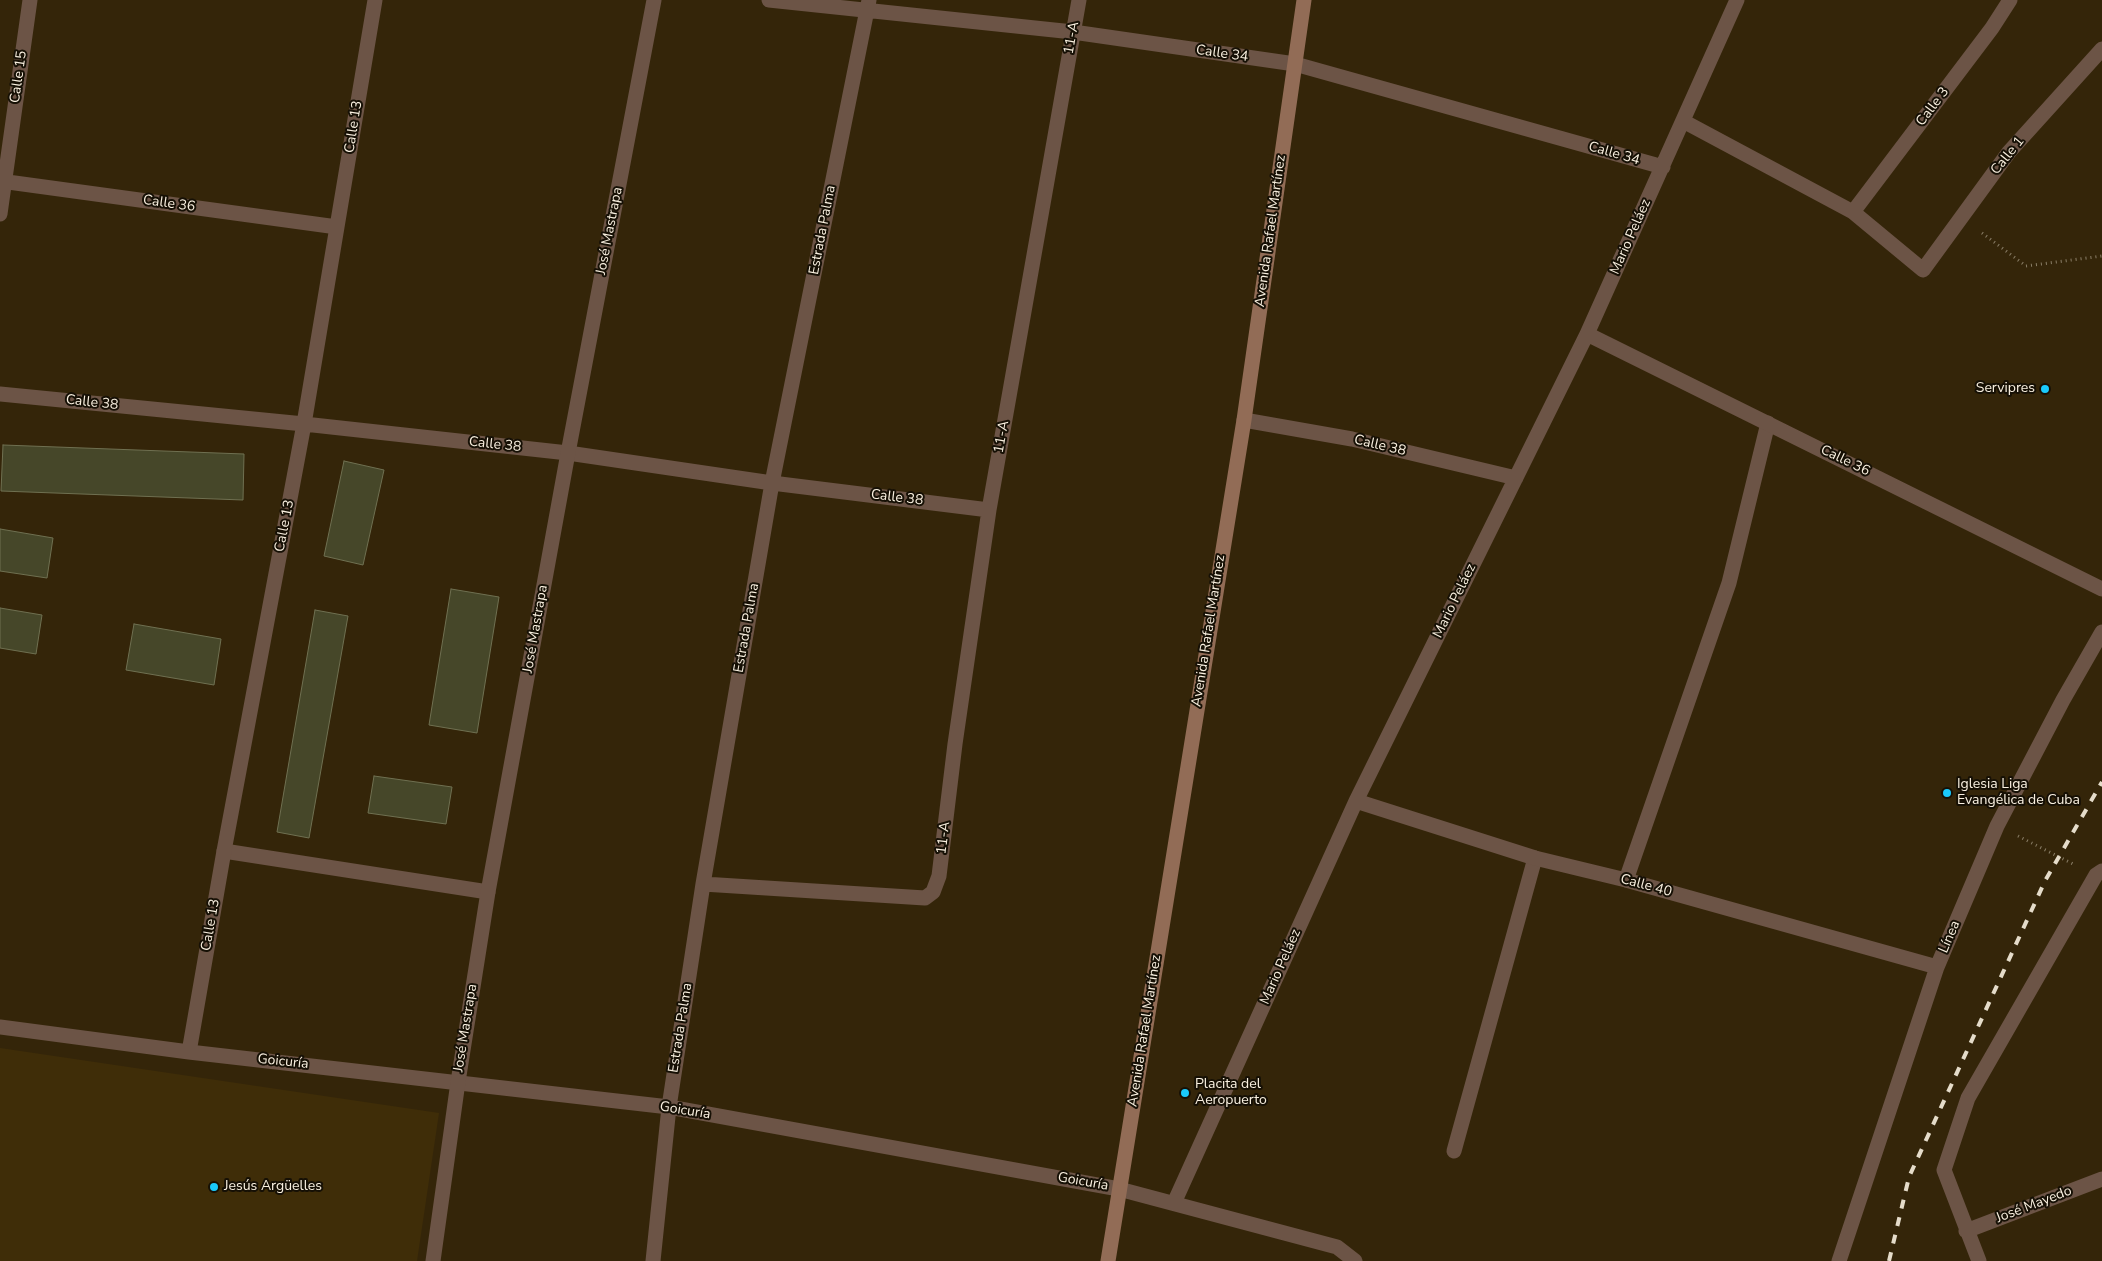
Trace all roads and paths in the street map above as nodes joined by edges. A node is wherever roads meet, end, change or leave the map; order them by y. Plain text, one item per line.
1 (30, 0) edge
2 (375, 0) edge
3 (654, 0) edge
4 (769, 0) edge
5 (1079, 0) edge
6 (1304, 0) edge
7 (1737, 0) edge
8 (2010, 0) edge
9 (868, 5) edge
10 (1073, 32) junction
11 (2102, 49) edge
12 (1296, 64) junction
13 (1683, 121) junction
14 (1662, 167) junction
15 (2, 181) edge
16 (1853, 212) junction
17 (0, 214) edge
18 (1961, 217) junction
19 (337, 227) junction
20 (2102, 256) edge
21 (1587, 334) junction
22 (0, 394) edge
23 (1244, 420) junction
24 (1768, 423) junction
25 (304, 424) junction
26 (568, 452) junction
27 (1516, 478) junction
28 (772, 482) junction
29 (989, 510) junction
30 (2102, 589) edge
31 (2102, 632) edge
32 (1356, 800) junction
33 (1997, 826) junction
34 (224, 851) junction
35 (1535, 858) junction
36 (2099, 873) edge
37 (1626, 880) junction
38 (703, 884) junction
39 (488, 892) junction
40 (1937, 967) junction
41 (0, 1027) edge
42 (189, 1052) junction
43 (458, 1082) junction
44 (669, 1107) junction
45 (1454, 1151) dead end
46 (2102, 1179) edge
47 (1119, 1189) junction
48 (1174, 1203) junction
49 (1966, 1231) junction
50 (433, 1261) edge
51 (653, 1261) edge
52 (1108, 1261) edge
53 (1355, 1261) edge
54 (1839, 1261) edge
55 (1979, 1261) edge

1 - 15 street, Calle 15
2 - 19 street, Calle 13
3 - 26 street, José Mastrapa
4 - 9 street, Calle 34
5 - 10 street, 11-A
6 - 12 main road, Avenida Rafael Martínez
7 - 13 street, Mario Peláez
8 - 16 street, Calle 3
9 - 10 street, Calle 34
9 - 28 street, Estrada Palma
10 - 12 street, Calle 34
10 - 29 street, 11-A
11 - 18 street, Calle 1
12 - 14 street, Calle 34
12 - 23 main road, Avenida Rafael Martínez
13 - 14 street, Mario Peláez
13 - 16 street
14 - 21 street, Mario Peláez
15 - 17 street, Calle 15
15 - 19 street, Calle 36
16 - 18 street, Calle 1
18 - 20 path
19 - 25 street, Calle 13
21 - 24 street, Calle 36
21 - 27 street, Mario Peláez
22 - 25 street, Calle 38
23 - 27 street, Calle 38
23 - 47 main road, Avenida Rafael Martínez
24 - 30 street, Calle 36
24 - 37 street
25 - 26 street, Calle 38
25 - 34 street, Calle 13
26 - 28 street, Calle 38
26 - 39 street, José Mastrapa
27 - 32 street, Mario Peláez
28 - 29 street, Calle 38
28 - 38 street, Estrada Palma
29 - 38 street, 11-A
31 - 33 street, Línea
32 - 35 street, Calle 40
32 - 48 street, Mario Peláez
33 - 36 path
33 - 40 street, Línea
34 - 39 street
34 - 42 street, Calle 13
35 - 37 street, Calle 40
35 - 45 street
36 - 49 street
37 - 40 street, Calle 40
38 - 44 street, Estrada Palma
39 - 43 street, José Mastrapa
40 - 54 street, Línea
41 - 42 street, Goicuría
42 - 43 street, Goicuría
43 - 44 street, Goicuría
43 - 50 street, José Mastrapa
44 - 47 street, Goicuría
44 - 51 street, Estrada Palma
46 - 49 street, José Mayedo
47 - 48 street, Goicuría
47 - 52 main road, Avenida Rafael Martínez
48 - 53 street, Goicuría
49 - 55 street

